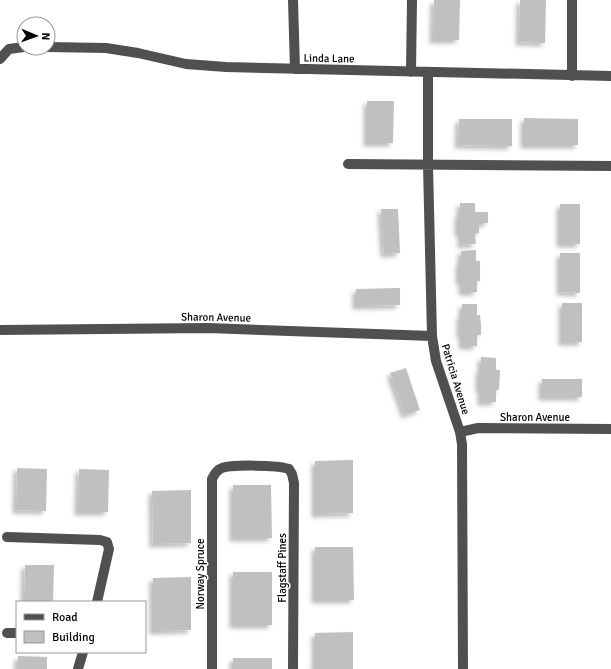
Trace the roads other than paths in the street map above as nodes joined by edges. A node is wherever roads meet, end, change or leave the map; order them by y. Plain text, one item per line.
1 (293, 0) edge
2 (412, 0) edge
3 (572, 0) edge
4 (56, 47) edge
5 (16, 49) edge
6 (0, 59) edge
7 (295, 69) junction
8 (412, 72) junction
9 (428, 72) junction
10 (572, 76) junction
11 (611, 76) edge
12 (348, 164) dead end
13 (428, 165) junction
14 (611, 166) edge
15 (0, 330) edge
16 (432, 336) junction
17 (611, 429) edge
18 (460, 432) junction
19 (212, 479) joint
20 (7, 537) dead end
21 (97, 601) edge
22 (83, 653) edge
23 (78, 669) edge
24 (212, 669) edge
25 (293, 669) edge
26 (463, 669) edge

1 - 7 street
2 - 8 street
3 - 10 street
4 - 7 street, Linda Lane
5 - 6 street
7 - 8 street, Linda Lane
8 - 9 street, Linda Lane
9 - 10 street, Linda Lane
9 - 13 street, Patricia Avenue
10 - 11 street, Linda Lane
12 - 13 street
13 - 14 street
13 - 16 street, Patricia Avenue
15 - 16 street, Sharon Avenue
16 - 18 street, Patricia Avenue
17 - 18 street, Sharon Avenue
18 - 26 street, Patricia Avenue
19 - 24 street, Norway Spruce
19 - 25 street, Flagstaff Pines
20 - 21 street
22 - 23 street

